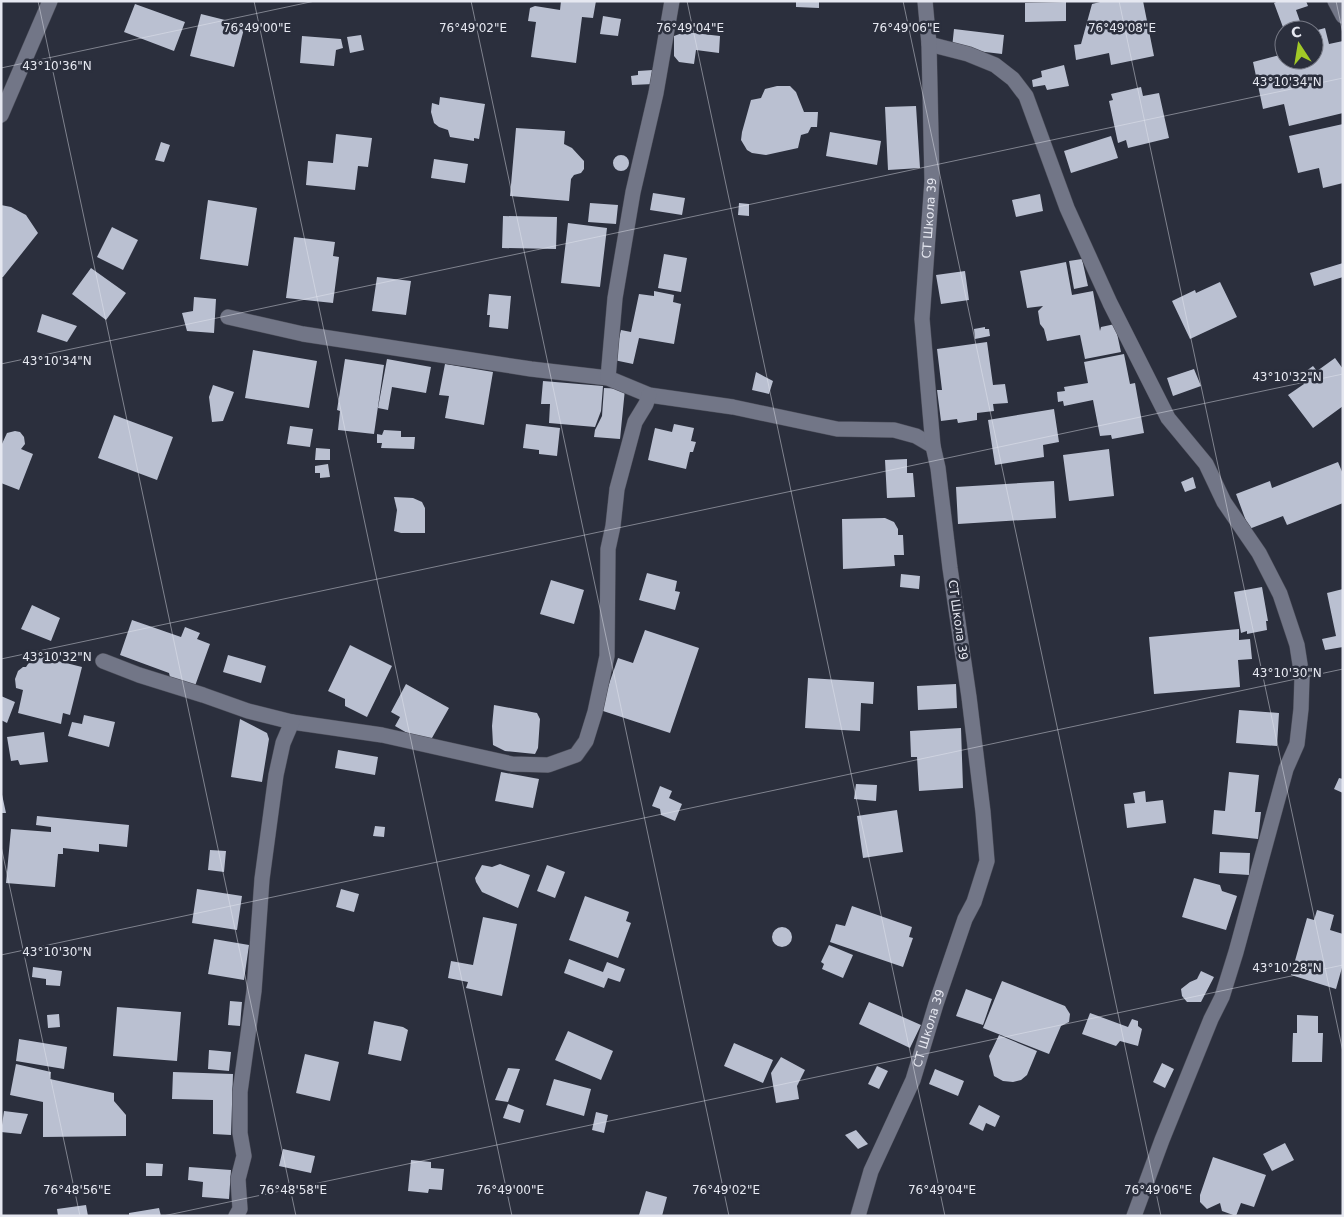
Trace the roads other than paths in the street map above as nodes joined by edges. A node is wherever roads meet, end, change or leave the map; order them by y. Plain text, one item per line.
1 (50, 1) edge
2 (672, 1) edge
3 (925, 1) edge
4 (1335, 1) edge
5 (1343, 16) edge
6 (929, 44) junction
7 (1, 115) edge
8 (228, 317) dead end
9 (608, 378) junction
10 (649, 394) junction
11 (933, 446) junction
12 (103, 661) dead end
13 (292, 722) junction
14 (236, 1216) edge
15 (858, 1216) edge
16 (1134, 1216) edge

1 - 7 street
2 - 9 street
3 - 6 street, СТ Школа 39
4 - 5 street
6 - 11 street, СТ Школа 39
6 - 16 street
8 - 9 street
9 - 10 street
10 - 11 street
10 - 13 street
11 - 15 street, СТ Школа 39
12 - 13 street
13 - 14 street

